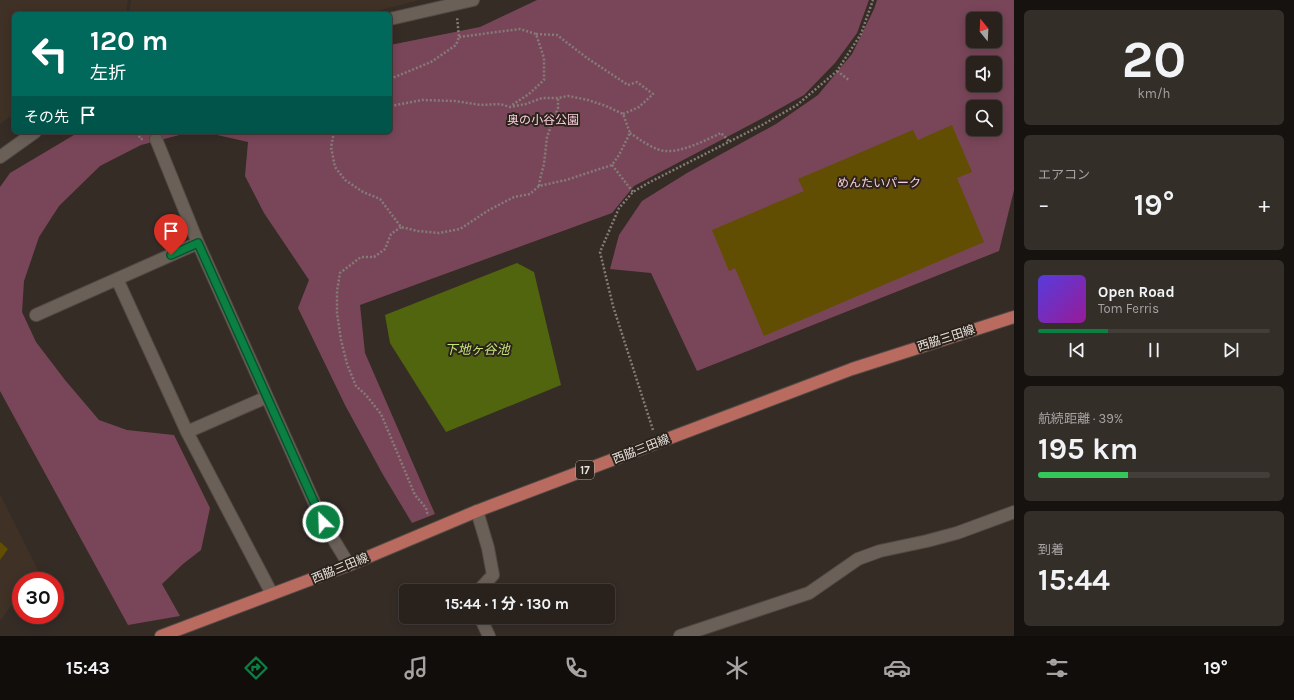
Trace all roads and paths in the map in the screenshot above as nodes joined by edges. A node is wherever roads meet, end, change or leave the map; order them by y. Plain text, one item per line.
1 (473, 0) edge
2 (873, 0) edge
3 (456, 4) junction
4 (392, 19) edge
5 (536, 34) junction
6 (459, 37) junction
7 (837, 71) junction
8 (392, 78) edge
9 (849, 80) dead end
10 (558, 98) junction
11 (392, 106) edge
12 (510, 107) junction
13 (623, 114) junction
14 (630, 133) junction
15 (32, 134) edge
16 (334, 134) edge
17 (156, 139) dead end
18 (729, 141) junction
19 (0, 158) edge
20 (612, 165) junction
21 (539, 186) junction
22 (633, 192) junction
23 (401, 227) junction
24 (198, 243) junction
25 (117, 279) junction
26 (36, 316) dead end
27 (1014, 317) edge
28 (266, 397) junction
29 (187, 432) junction
30 (658, 443) junction
31 (477, 511) junction
32 (1014, 512) edge
33 (433, 529) junction
34 (349, 564) junction
35 (485, 584) edge
36 (272, 594) junction
37 (483, 624) edge
38 (161, 636) edge
39 (489, 636) edge
40 (680, 636) edge

1 - 3 street
2 - 7 path
3 - 4 street
3 - 6 path
5 - 6 path
5 - 12 path
5 - 13 path
6 - 8 path
7 - 9 path
7 - 18 path
10 - 12 path
10 - 13 path
10 - 21 path
11 - 12 path
13 - 14 path
14 - 18 path
14 - 20 path
15 - 19 street
16 - 23 path
17 - 24 street
18 - 22 path
20 - 21 path
20 - 22 path
21 - 23 path
22 - 30 path
23 - 33 path
24 - 25 street
24 - 28 street
25 - 26 street
25 - 29 street
27 - 30 main road, 西脇三田線 / 17
28 - 29 street
28 - 34 street
29 - 36 street
30 - 31 main road, 西脇三田線 / 17
31 - 33 main road, 西脇三田線 / 17
31 - 35 street
32 - 40 street
33 - 34 main road, 西脇三田線 / 17
34 - 36 main road, 西脇三田線 / 17
36 - 38 main road, 西脇三田線 / 17
37 - 39 street

